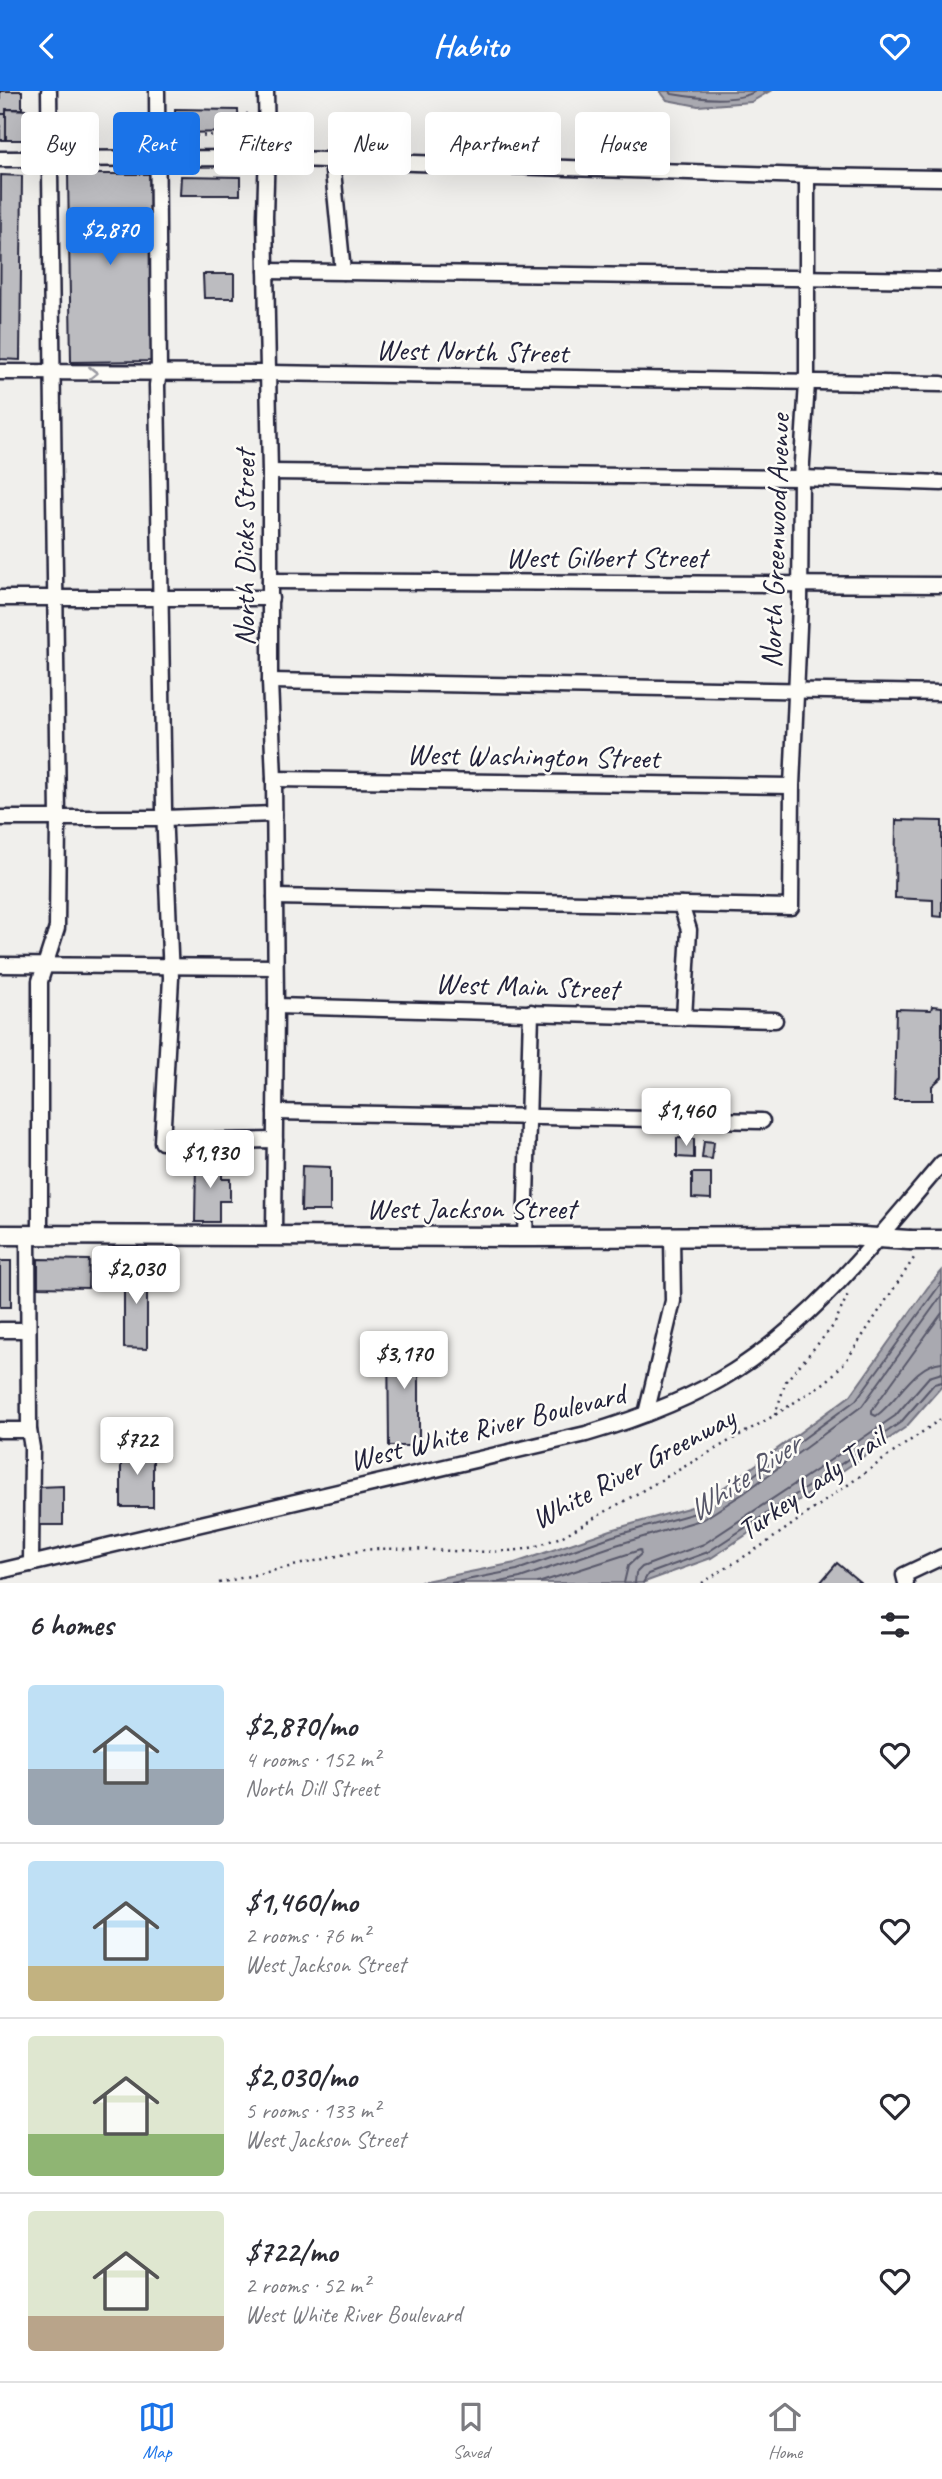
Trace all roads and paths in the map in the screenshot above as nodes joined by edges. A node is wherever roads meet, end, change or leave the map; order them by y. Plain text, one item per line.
1 (49, 91) edge
2 (156, 91) edge
3 (265, 91) edge
4 (49, 112) edge
5 (156, 112) edge
6 (265, 112) edge
7 (0, 159) edge
8 (21, 159) edge
9 (411, 163) edge
10 (50, 175) edge
11 (156, 175) edge
12 (266, 175) edge
13 (333, 175) edge
14 (807, 176) junction
15 (942, 178) edge
16 (266, 271) junction
17 (343, 272) junction
18 (807, 279) junction
19 (942, 280) edge
20 (0, 372) edge
21 (51, 373) junction
22 (159, 373) junction
23 (268, 373) junction
24 (807, 383) junction
25 (942, 384) edge
26 (271, 472) junction
27 (801, 478) junction
28 (942, 483) edge
29 (271, 581) junction
30 (799, 584) junction
31 (942, 586) edge
32 (0, 598) edge
33 (54, 598) junction
34 (271, 598) junction
35 (161, 599) junction
36 (271, 681) junction
37 (796, 691) junction
38 (942, 693) edge
39 (274, 779) junction
40 (792, 786) junction
41 (274, 814) junction
42 (0, 818) edge
43 (58, 818) junction
44 (165, 818) junction
45 (275, 897) junction
46 (681, 905) junction
47 (0, 965) edge
48 (44, 965) junction
49 (169, 966) junction
50 (275, 967) junction
51 (276, 1006) junction
52 (531, 1012) junction
53 (684, 1018) junction
54 (775, 1020) dead end
55 (275, 1112) junction
56 (529, 1116) junction
57 (762, 1121) dead end
58 (275, 1140) junction
59 (942, 1163) edge
60 (0, 1235) edge
61 (34, 1235) junction
62 (274, 1235) junction
63 (525, 1237) junction
64 (672, 1237) junction
65 (878, 1237) junction
66 (942, 1240) edge
67 (913, 1247) junction
68 (849, 1292) dead end
69 (0, 1330) edge
70 (29, 1330) junction
71 (646, 1414) junction
72 (775, 1415) junction
73 (942, 1418) edge
74 (0, 1430) edge
75 (29, 1430) junction
76 (942, 1557) edge
77 (31, 1564) junction
78 (0, 1571) edge
79 (219, 1583) edge
80 (702, 1583) edge
81 (906, 1583) edge

1 - 4 street
2 - 5 street
3 - 6 street, North Dicks Street
7 - 8 street
9 - 14 street
10 - 21 street
11 - 22 street
12 - 16 street, North Dicks Street
13 - 17 street
14 - 15 street
14 - 18 street, North Greenwood Avenue
16 - 17 street
16 - 23 street, North Dicks Street
17 - 18 street
18 - 19 street
18 - 24 street, North Greenwood Avenue
20 - 21 street, West North Street
21 -> 22 street, West North Street
21 - 33 street
22 - 23 street, West North Street
22 - 35 street
23 - 24 street, West North Street
23 - 26 street, North Dicks Street
24 - 25 street, West North Street
24 - 27 street, North Greenwood Avenue
26 - 27 street
26 - 29 street, North Dicks Street
27 - 28 street
27 - 30 street, North Greenwood Avenue
29 - 30 street, West Gilbert Street
29 - 34 street, North Dicks Street
30 - 31 street, West Gilbert Street
30 - 37 street, North Greenwood Avenue
32 - 33 street
33 - 35 street
33 - 43 street
34 - 35 street
34 - 36 street, North Dicks Street
35 - 44 street
36 - 37 street
36 - 39 street, North Dicks Street
37 - 38 street
37 - 40 street, North Greenwood Avenue
39 - 40 street, West Washington Street
39 - 41 street, North Dicks Street
40 - 46 street, North Greenwood Avenue
41 - 44 street
41 - 45 street, North Dicks Street
42 - 43 street
43 - 44 street
43 - 48 street
44 - 49 street
45 - 46 street
45 - 50 street, North Dicks Street
46 - 53 street
47 - 48 street
48 - 49 street
48 - 61 street
49 - 50 street
49 - 58 street
50 - 51 street, North Dicks Street
51 - 52 street, West Main Street
51 - 55 street, North Dicks Street
52 - 53 street, West Main Street
52 - 56 street
53 - 54 street, West Main Street
55 - 56 street
55 - 58 street, North Dicks Street
56 - 57 street
56 - 63 street
58 - 62 street, North Dicks Street
59 - 65 street, West White River Boulevard
60 - 61 main road, West Jackson Street
61 - 62 main road, West Jackson Street
61 - 70 street
62 - 63 main road, West Jackson Street
63 - 64 main road, West Jackson Street
64 - 65 main road, West Jackson Street
64 - 71 street
65 - 67 main road, West Jackson Street
65 - 71 street, West White River Boulevard
66 - 67 main road, West Jackson Street, bridge
67 - 72 path, White River Greenway
68 - 72 path, White River Greenway
69 - 70 street
70 - 75 street
71 - 77 street, West White River Boulevard
72 - 79 path, White River Greenway
73 - 80 path, Turkey Lady Trail
74 - 75 street
75 - 77 street
76 - 81 street
77 - 78 street, West White River Boulevard

